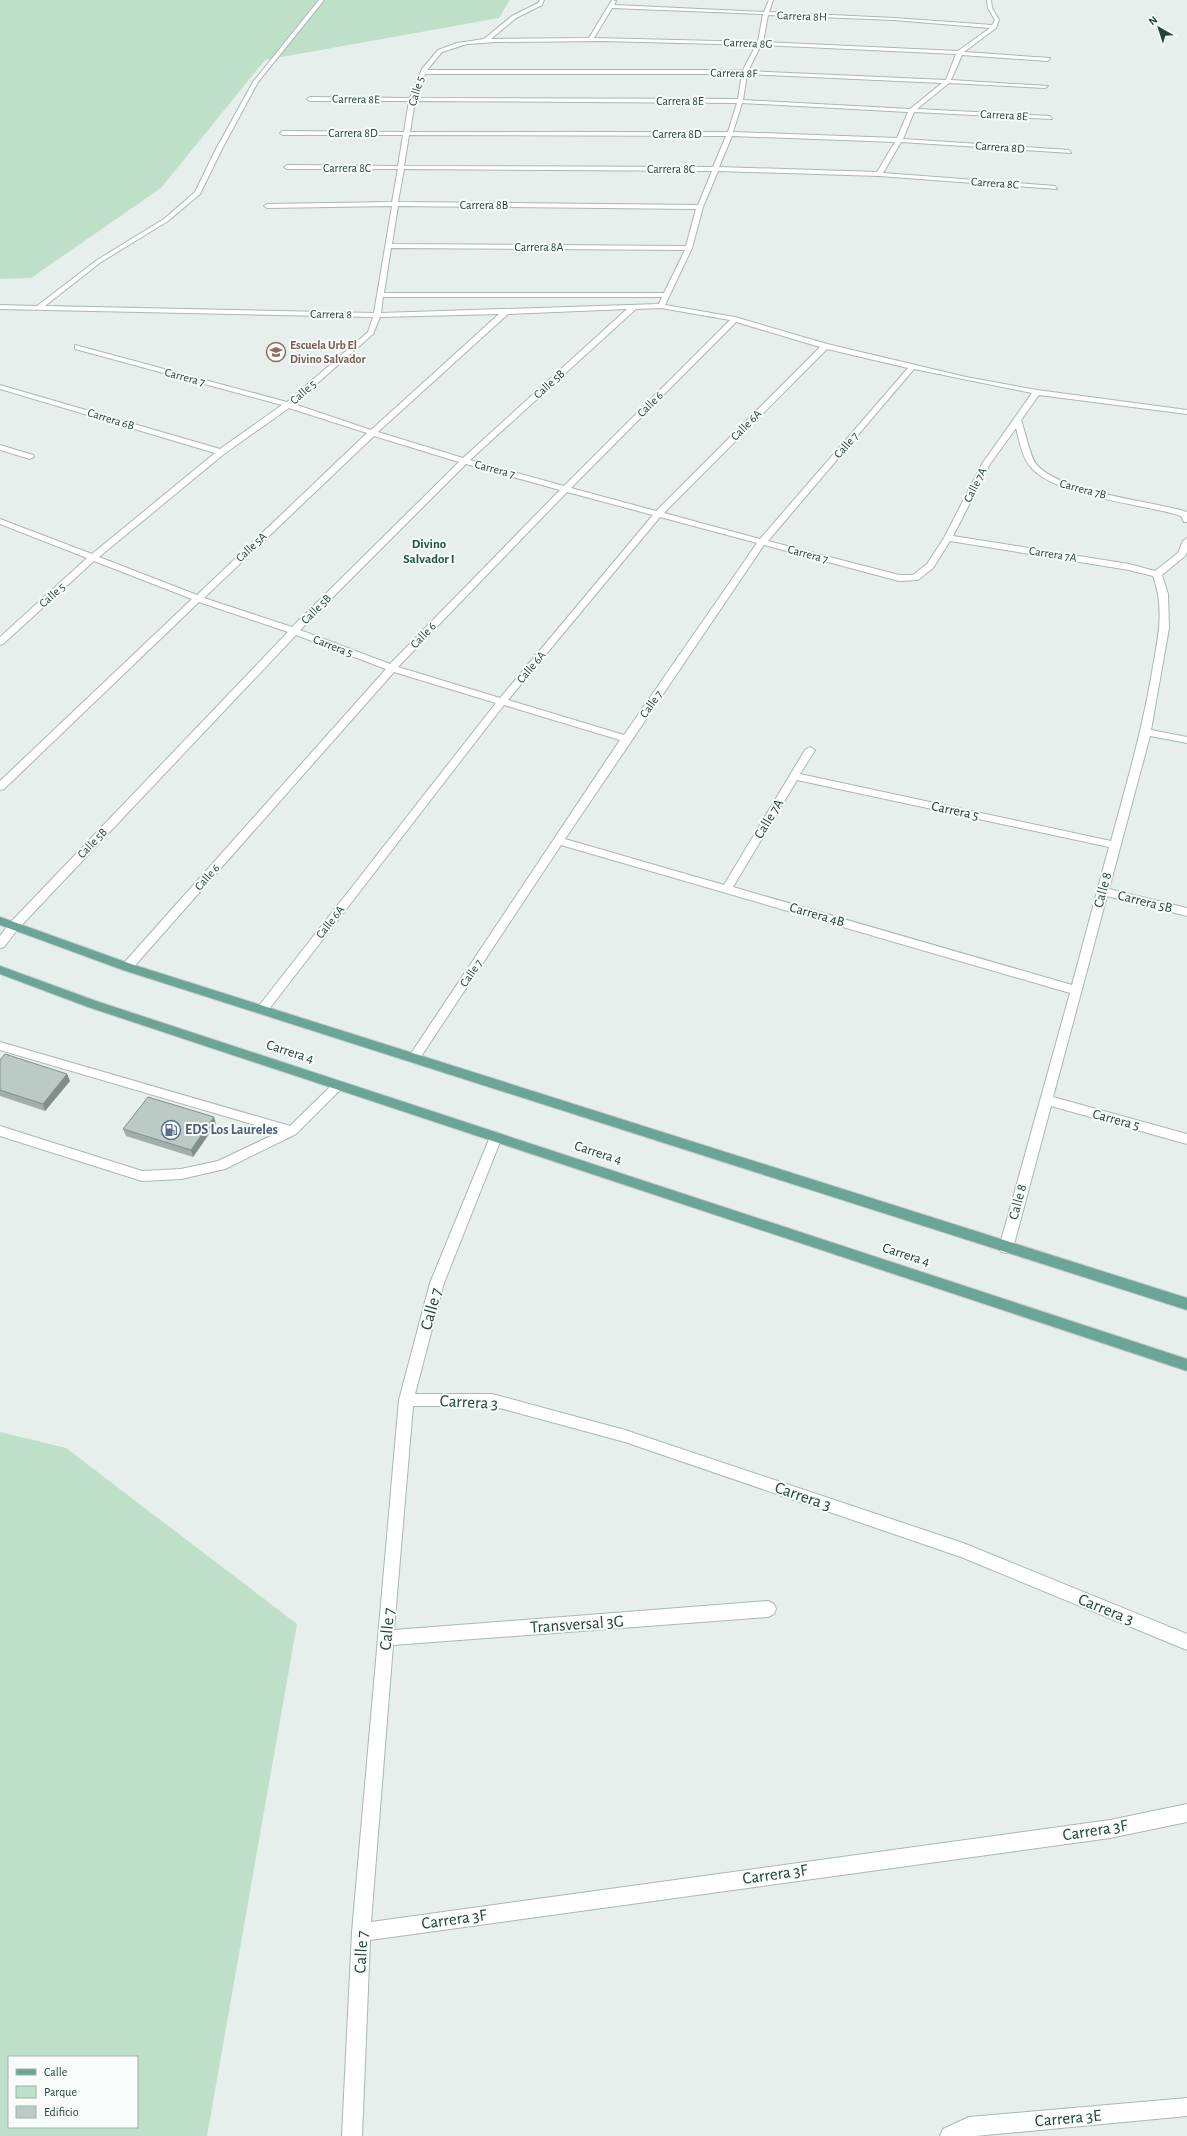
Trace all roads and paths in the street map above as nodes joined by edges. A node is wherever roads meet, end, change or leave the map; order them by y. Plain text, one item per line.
1 (322, 0) edge
2 (542, 0) edge
3 (615, 0) edge
4 (771, 0) edge
5 (989, 0) edge
6 (611, 6) junction
7 (766, 14) junction
8 (994, 27) junction
9 (591, 39) junction
10 (486, 40) junction
11 (760, 43) junction
12 (448, 47) joint
13 (960, 52) junction
14 (1048, 59) dead end
15 (423, 72) junction
16 (745, 72) junction
17 (948, 81) junction
18 (1045, 86) dead end
19 (310, 99) dead end
20 (412, 100) junction
21 (740, 101) junction
22 (912, 110) junction
23 (1050, 118) dead end
24 (284, 133) dead end
25 (407, 133) junction
26 (730, 134) junction
27 (899, 140) junction
28 (1069, 152) dead end
29 (287, 167) dead end
30 (401, 168) junction
31 (716, 169) junction
32 (879, 174) junction
33 (1055, 188) dead end
34 (395, 204) junction
35 (267, 206) dead end
36 (700, 207) junction
37 (388, 246) junction
38 (689, 248) junction
39 (380, 295) junction
40 (667, 295) junction
41 (661, 306) junction
42 (0, 307) edge
43 (634, 307) junction
44 (38, 308) junction
45 (506, 312) junction
46 (377, 315) junction
47 (735, 319) junction
48 (825, 346) junction
49 (78, 347) dead end
50 (912, 367) junction
51 (0, 387) edge
52 (1037, 392) junction
53 (288, 405) junction
54 (1187, 412) edge
55 (1017, 420) junction
56 (372, 433) junction
57 (0, 447) edge
58 (221, 452) junction
59 (30, 457) dead end
60 (465, 461) junction
61 (566, 488) junction
62 (657, 515) junction
63 (1185, 517) edge
64 (4, 522) edge
65 (0, 530) edge
66 (948, 538) junction
67 (1187, 541) edge
68 (762, 542) junction
69 (94, 557) junction
70 (1157, 574) junction
71 (915, 578) joint
72 (196, 598) junction
73 (294, 631) junction
74 (0, 642) edge
75 (392, 668) junction
76 (502, 701) junction
77 (1146, 732) junction
78 (626, 739) junction
79 (1187, 740) edge
80 (810, 750) dead end
81 (794, 776) junction
82 (0, 787) edge
83 (559, 841) junction
84 (1115, 845) junction
85 (727, 888) junction
86 (1102, 891) junction
87 (1187, 912) edge
88 (0, 921) edge
89 (13, 927) junction
90 (0, 944) edge
91 (127, 967) junction
92 (0, 970) edge
93 (1075, 990) junction
94 (262, 1010) junction
95 (0, 1046) edge
96 (414, 1058) junction
97 (338, 1085) junction
98 (1046, 1100) junction
99 (0, 1131) edge
100 (292, 1131) junction
101 (496, 1137) junction
102 (1187, 1139) edge
103 (1006, 1248) junction
104 (1187, 1304) edge
105 (1187, 1365) edge
106 (406, 1400) junction
107 (768, 1609) dead end
108 (386, 1638) junction
109 (1187, 1642) edge
110 (1187, 1813) edge
111 (362, 1932) junction
112 (1187, 2107) edge
113 (352, 2136) edge
114 (950, 2136) edge

1 - 44 street
2 - 10 street
3 - 6 street
4 - 7 street
5 - 8 street
6 - 7 street, Carrera 8H
6 - 9 street
7 - 8 street, Carrera 8H
7 - 11 street
8 - 13 street
9 - 10 street, Carrera 8G
9 - 11 street, Carrera 8G
10 - 12 street, Carrera 8G
11 - 13 street, Carrera 8G
11 - 16 street
12 - 15 street, Calle 5
13 - 14 street, Carrera 8G
13 - 17 street
15 - 16 street, Carrera 8F
15 - 20 street, Calle 5
16 - 17 street, Carrera 8F
16 - 21 street
17 - 18 street, Carrera 8F
17 - 22 street
19 - 20 street, Carrera 8E
20 - 21 street, Carrera 8E
20 - 25 street, Calle 5
21 - 22 street, Carrera 8E
21 - 26 street
22 - 23 street, Carrera 8E
22 - 27 street
24 - 25 street, Carrera 8D
25 - 26 street, Carrera 8D
25 - 30 street, Calle 5
26 - 27 street, Carrera 8D
26 - 31 street
27 - 28 street, Carrera 8D
27 - 32 street
29 - 30 street, Carrera 8C
30 - 31 street, Carrera 8C
30 - 34 street, Calle 5
31 - 32 street, Carrera 8C
31 - 36 street
32 - 33 street, Carrera 8C
34 - 35 street, Carrera 8B
34 - 36 street, Carrera 8B
34 - 37 street, Calle 5
36 - 38 street
37 - 38 street, Carrera 8A
37 - 39 street, Calle 5
38 - 40 street
39 - 40 street
39 - 46 street, Calle 5
40 - 41 street
41 - 43 street, Carrera 8
41 - 47 street, Carrera 8
42 - 44 street, Carrera 8
43 - 45 street, Carrera 8
43 - 60 street, Calle 5B
44 - 46 street, Carrera 8
45 - 46 street, Carrera 8
45 - 56 street, Calle 5A
46 - 53 street, Calle 5
47 - 48 street, Carrera 8
47 - 61 street, Calle 6
48 - 50 street, Carrera 8
48 - 62 street, Calle 6A
49 - 53 street, Carrera 7
50 - 52 street, Carrera 8
50 - 68 street, Calle 7
51 - 58 street, Carrera 6B
52 - 54 street, Carrera 8
52 - 55 street, Calle 7A
53 - 56 street, Carrera 7
53 - 58 street, Calle 5
55 - 63 street, Carrera 7B
55 - 66 street, Calle 7A
56 - 60 street, Carrera 7
56 - 72 street, Calle 5A
57 - 59 street
58 - 69 street, Calle 5
60 - 61 street, Carrera 7
60 - 73 street, Calle 5B
61 - 62 street, Carrera 7
61 - 75 street, Calle 6
62 - 68 street, Carrera 7
62 - 76 street, Calle 6A
64 - 65 street
64 - 69 street, Carrera 5
66 - 70 street, Carrera 7A
66 - 71 street, Calle 7A
67 - 70 street
68 - 71 street, Carrera 7
68 - 78 street, Calle 7
69 - 72 street, Carrera 5
69 - 74 street, Calle 5
70 - 77 street, Calle 8
72 - 73 street, Carrera 5
72 - 82 street, Calle 5A
73 - 75 street, Carrera 5
73 - 89 street, Calle 5B
75 - 76 street, Carrera 5
75 - 91 street, Calle 6
76 - 78 street, Carrera 5
76 - 94 street, Calle 6A
77 - 79 street
77 - 84 street, Calle 8
78 - 83 street, Calle 7
80 - 81 street, Calle 7A
81 - 84 street, Carrera 5
81 - 85 street, Calle 7A
83 - 85 street, Carrera 4B
83 - 96 street, Calle 7
84 - 86 street, Calle 8
85 - 93 street, Carrera 4B
86 - 87 street, Carrera 5B
86 - 93 street, Calle 8
88 - 89 main road
89 - 90 street, Calle 5B
89 - 91 main road
91 - 94 main road
92 - 97 main road, Carrera 4
93 - 98 street, Calle 8
94 - 96 main road
95 - 100 street
96 - 103 main road
97 - 100 street
97 - 101 main road, Carrera 4
98 - 102 street, Carrera 5
98 - 103 street, Calle 8
99 - 100 street
101 - 105 main road, Carrera 4
101 - 106 street, Calle 7
103 - 104 main road
106 - 108 street, Calle 7
106 - 109 street, Carrera 3
107 - 108 street, Transversal 3G
108 - 111 street, Calle 7
110 - 111 street, Carrera 3F
111 - 113 street, Calle 7
112 - 114 street, Carrera 3E

